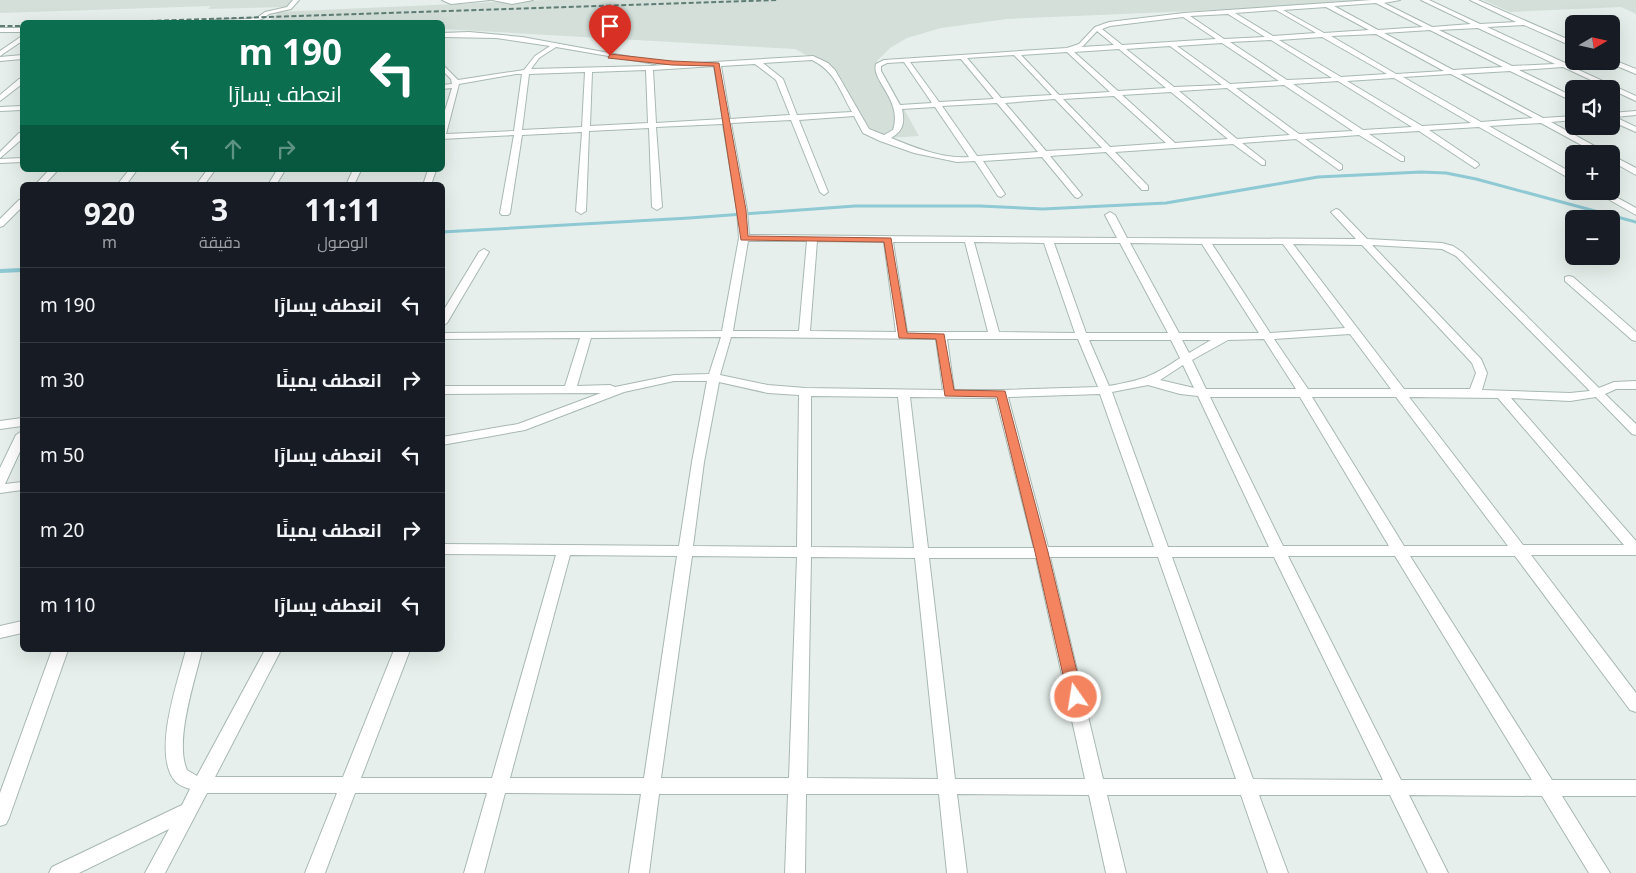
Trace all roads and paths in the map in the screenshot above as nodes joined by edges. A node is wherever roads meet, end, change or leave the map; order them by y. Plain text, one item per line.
1 (296, 0) edge
2 (445, 0) edge
3 (488, 0) edge
4 (495, 0) edge
5 (530, 0) edge
6 (1397, 0) edge
7 (1424, 0) edge
8 (1472, 0) edge
9 (1376, 1) junction
10 (1327, 5) junction
11 (1276, 8) junction
12 (1229, 12) junction
13 (1184, 15) junction
14 (253, 20) edge
15 (1524, 23) junction
16 (1478, 26) junction
17 (1097, 28) junction
18 (1430, 29) junction
19 (0, 30) edge
20 (20, 30) edge
21 (1377, 32) junction
22 (445, 35) edge
23 (1322, 35) junction
24 (1274, 38) junction
25 (20, 40) edge
26 (1222, 41) junction
27 (1565, 41) edge
28 (1171, 44) junction
29 (555, 45) junction
30 (1119, 47) junction
31 (0, 48) edge
32 (9, 48) junction
33 (1068, 50) junction
34 (1016, 53) junction
35 (0, 54) edge
36 (962, 56) junction
37 (20, 57) edge
38 (0, 59) edge
39 (905, 59) junction
40 (756, 61) junction
41 (717, 64) junction
42 (702, 65) junction
43 (1563, 65) junction
44 (1620, 65) edge
45 (649, 68) junction
46 (1510, 68) junction
47 (445, 70) edge
48 (589, 70) junction
49 (526, 72) junction
50 (1453, 72) junction
51 (1636, 72) edge
52 (1394, 76) junction
53 (1340, 79) junction
54 (1285, 82) junction
55 (20, 83) edge
56 (456, 84) junction
57 (445, 86) edge
58 (1230, 86) junction
59 (1172, 89) junction
60 (1115, 93) junction
61 (1058, 96) junction
62 (1565, 96) edge
63 (0, 99) edge
64 (1636, 99) edge
65 (998, 100) junction
66 (936, 105) junction
67 (898, 107) junction
68 (20, 108) edge
69 (0, 110) edge
70 (1636, 113) edge
71 (856, 114) junction
72 (1620, 116) edge
73 (794, 118) junction
74 (1565, 119) edge
75 (1542, 120) junction
76 (726, 121) junction
77 (1620, 122) edge
78 (1479, 124) junction
79 (445, 125) edge
80 (652, 125) junction
81 (1420, 128) junction
82 (585, 129) junction
83 (1636, 130) edge
84 (1360, 132) junction
85 (518, 133) junction
86 (445, 136) edge
87 (20, 137) edge
88 (1299, 137) junction
89 (883, 139) junction
90 (1235, 141) junction
91 (1589, 145) edge
92 (1172, 146) junction
93 (1108, 150) junction
94 (1042, 154) junction
95 (0, 156) edge
96 (976, 159) junction
97 (1401, 159) dead end
98 (20, 160) edge
99 (0, 161) edge
100 (1620, 162) edge
101 (1262, 163) dead end
102 (1475, 165) dead end
103 (1339, 167) dead end
104 (1620, 169) edge
105 (1634, 169) edge
106 (1565, 170) edge
107 (52, 172) edge
108 (131, 172) edge
109 (42, 182) edge
110 (123, 182) edge
111 (1145, 188) dead end
112 (824, 192) dead end
113 (1001, 194) dead end
114 (1078, 196) dead end
115 (1614, 200) edge
116 (20, 204) edge
117 (657, 206) dead end
118 (581, 211) dead end
119 (505, 212) dead end
120 (1336, 212) dead end
121 (1636, 212) edge
122 (1110, 215) dead end
123 (0, 224) edge
124 (744, 232) junction
125 (812, 239) junction
126 (888, 239) junction
127 (970, 240) junction
128 (1048, 240) junction
129 (1124, 241) junction
130 (1205, 241) junction
131 (1286, 242) junction
132 (1363, 242) junction
133 (484, 252) dead end
134 (1569, 278) dead end
135 (445, 318) edge
136 (1354, 330) junction
137 (727, 334) junction
138 (587, 335) junction
139 (804, 335) junction
140 (445, 336) edge
141 (902, 336) junction
142 (941, 336) junction
143 (994, 336) junction
144 (1082, 336) junction
145 (1175, 336) junction
146 (1267, 336) junction
147 (1227, 337) junction
148 (1636, 338) edge
149 (1185, 359) junction
150 (714, 377) junction
151 (1149, 380) junction
152 (1636, 385) edge
153 (570, 389) junction
154 (621, 389) junction
155 (445, 390) edge
156 (1105, 390) junction
157 (805, 392) junction
158 (1401, 392) junction
159 (904, 393) junction
160 (1201, 393) junction
161 (1304, 393) junction
162 (1474, 393) junction
163 (1597, 393) junction
164 (949, 394) junction
165 (1001, 394) junction
166 (1502, 395) junction
167 (20, 422) edge
168 (0, 425) edge
169 (1636, 432) edge
170 (20, 439) edge
171 (445, 440) edge
172 (0, 482) edge
173 (20, 486) edge
174 (0, 490) edge
175 (565, 548) junction
176 (445, 549) edge
177 (1162, 550) junction
178 (1399, 550) junction
179 (1520, 550) junction
180 (1636, 550) edge
181 (684, 551) junction
182 (1278, 551) junction
183 (804, 552) junction
184 (1042, 552) junction
185 (921, 553) junction
186 (20, 627) edge
187 (0, 632) edge
188 (59, 652) edge
189 (194, 652) edge
190 (272, 652) edge
191 (401, 652) edge
192 (1636, 705) edge
193 (202, 785) junction
194 (796, 786) junction
195 (349, 787) junction
196 (498, 787) junction
197 (653, 787) junction
198 (947, 788) junction
199 (1097, 788) junction
200 (1248, 788) junction
201 (1548, 788) junction
202 (1636, 788) edge
203 (1396, 789) junction
204 (187, 811) junction
205 (0, 818) edge
206 (59, 873) edge
207 (155, 873) edge
208 (315, 873) edge
209 (474, 873) edge
210 (640, 873) edge
211 (795, 873) edge
212 (957, 873) edge
213 (1116, 873) edge
214 (1278, 873) edge
215 (1438, 873) edge
216 (1600, 873) edge

1 - 14 street
2 - 3 street
4 - 5 street
6 - 9 street
7 - 16 street
8 - 15 street
9 - 10 street
9 - 18 street
10 - 11 street
10 - 21 street
11 - 12 street
11 - 23 street
12 - 13 street
12 - 24 street
13 - 17 street
13 - 26 street
15 - 16 street
15 - 27 street
16 - 18 street
16 - 43 street
17 - 30 street
17 - 33 street
18 - 21 street
18 - 46 street
19 - 20 street
21 - 23 street
21 - 50 street
22 - 29 street
23 - 24 street
23 - 52 street
24 - 26 street
24 - 53 street
25 - 32 street
26 - 28 street
26 - 54 street
28 - 30 street
28 - 58 street
29 - 42 street
29 - 49 street
30 - 33 street
30 - 59 street
31 - 32 street
32 - 35 street
33 - 34 street
33 - 60 street
34 - 36 street
34 - 61 street
36 - 39 street
36 - 65 street
37 - 38 street
39 - 66 street
39 - 67 street
40 - 41 street
40 - 71 street
40 - 73 street
41 - 42 street
41 - 76 street
42 - 45 street
43 - 46 street
43 - 64 street
44 - 51 street
45 - 48 street
45 - 80 street
46 - 50 street
46 - 62 street
47 - 56 street
48 - 49 street
48 - 82 street
49 - 56 street
49 - 85 street
50 - 52 street
50 - 75 street
52 - 53 street
52 - 78 street
53 - 54 street
53 - 81 street
54 - 58 street
54 - 84 street
55 - 63 street
56 - 57 street
56 - 79 street
58 - 59 street
58 - 88 street
59 - 60 street
59 - 90 street
60 - 61 street
60 - 92 street
61 - 65 street
61 - 93 street
65 - 66 street
65 - 94 street
66 - 67 street
66 - 96 street
67 - 89 street
68 - 69 street
70 - 72 street
71 - 73 street
71 - 89 street
73 - 76 street
73 - 112 street
74 - 75 street
75 - 78 street
75 - 91 street
76 - 80 street
76 - 124 street
77 - 83 street
78 - 81 street
78 - 106 street
80 - 82 street
80 - 117 street
81 - 84 street
81 - 102 street
82 - 85 street
82 - 118 street
84 - 88 street
84 - 97 street
85 - 86 street
85 - 119 street
87 - 95 street
88 - 90 street
88 - 103 street
89 - 96 street
90 - 92 street
90 - 101 street
92 - 93 street
93 - 94 street
93 - 111 street
94 - 96 street
94 - 114 street
96 - 113 street
98 - 99 street
100 - 105 street
104 - 105 street
107 - 109 street
108 - 110 street
115 - 121 street
116 - 123 street
120 - 132 street
122 - 129 street
124 - 125 street
124 - 137 street
125 - 126 street
125 - 139 street
126 - 127 street
126 - 141 street
127 - 128 street
127 - 143 street
128 - 129 street
128 - 144 street
129 - 130 street
129 - 145 street
130 - 131 street
130 - 146 street
131 - 132 street
131 - 136 street
132 - 162 street
132 - 163 street
133 - 135 street
134 - 148 street
136 - 146 street
136 - 158 street
137 - 138 street
137 - 139 street
137 - 150 street
138 - 140 street
138 - 153 street
139 - 141 street
141 - 142 street
142 - 143 street
142 - 164 street
143 - 144 street
144 - 145 street
144 - 156 street
145 - 147 street
145 - 149 street
146 - 147 street
146 - 161 street
147 - 149 street
149 - 151 street
149 - 160 street
150 - 154 street
150 - 157 street
150 - 181 street
151 - 156 street
151 - 160 street
152 - 163 street
153 - 154 street
153 - 155 street
154 - 171 street
156 - 165 street
156 - 177 street
157 - 159 street
157 - 183 street
158 - 161 street
158 - 162 street
158 - 179 street
159 - 164 street
159 - 185 street
160 - 161 street
160 - 182 street
161 - 178 street
162 - 166 street
163 - 166 street
163 - 169 street
164 - 165 street
165 - 184 street
166 - 180 street
167 - 168 street
170 - 172 street
173 - 174 street
175 - 176 street
175 - 181 street
175 - 196 street
177 - 182 street
177 - 184 street
177 - 200 street
178 - 179 street
178 - 182 street
178 - 201 street
179 - 180 street
179 - 192 street
181 - 183 street
181 - 197 street
182 - 203 street
183 - 185 street
183 - 194 street
184 - 185 street
184 - 199 street
185 - 198 street
186 - 187 street
188 - 205 street
189 - 193 street
190 - 193 street
191 - 195 street
193 - 195 street
193 - 204 street
194 - 197 street
194 - 198 street
194 - 211 street
195 - 196 street
195 - 208 street
196 - 197 street
196 - 209 street
197 - 210 street
198 - 199 street
198 - 212 street
199 - 200 street
199 - 213 street
200 - 203 street
200 - 214 street
201 - 202 street
201 - 203 street
201 - 216 street
203 - 215 street
204 - 206 street
204 - 207 street

